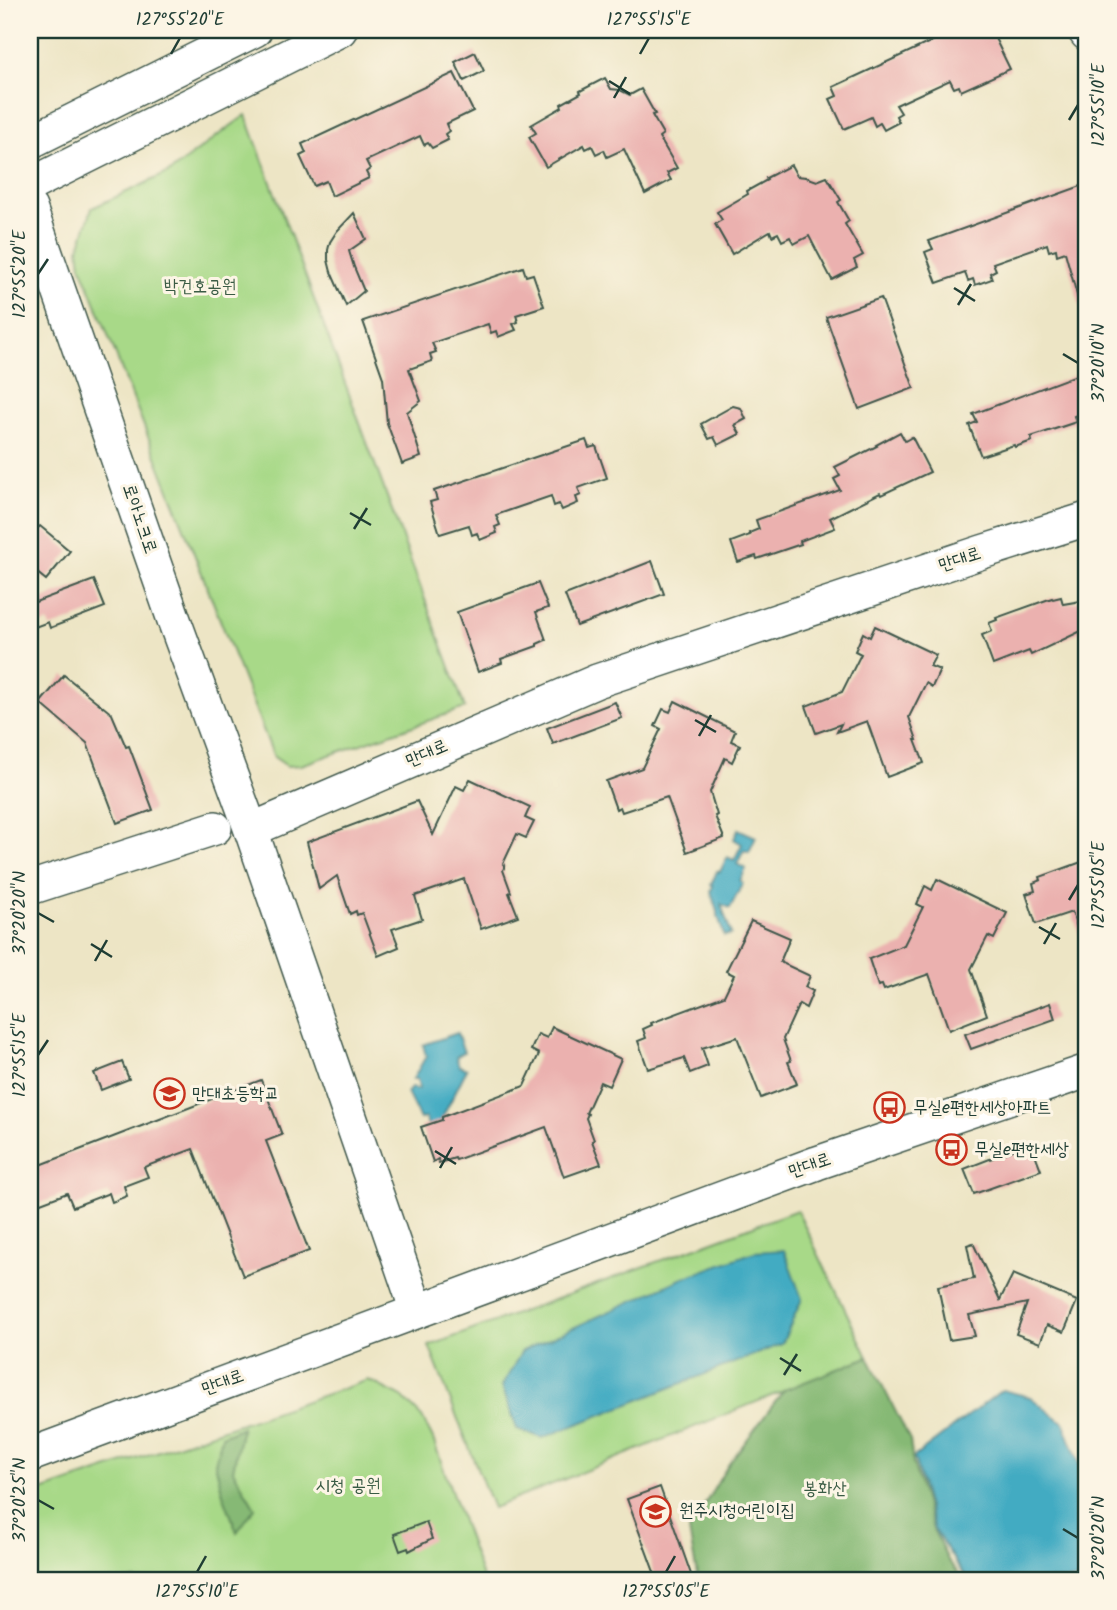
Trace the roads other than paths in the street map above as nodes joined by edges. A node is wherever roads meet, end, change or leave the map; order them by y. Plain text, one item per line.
1 (255, 30) edge
2 (340, 30) edge
3 (1084, 30) edge
4 (1087, 34) edge
5 (30, 142) edge
6 (30, 185) edge
7 (30, 208) edge
8 (1087, 519) edge
9 (215, 828) dead end
10 (251, 830) junction
11 (30, 888) edge
12 (1087, 1071) edge
13 (417, 1311) junction
14 (30, 1455) edge

1 - 5 street
2 - 6 street
3 - 4 street
7 - 10 street, 로아노크로
8 - 10 street, 만대로
9 - 11 street
10 - 13 street
12 - 13 street, 만대로
13 - 14 street, 만대로

